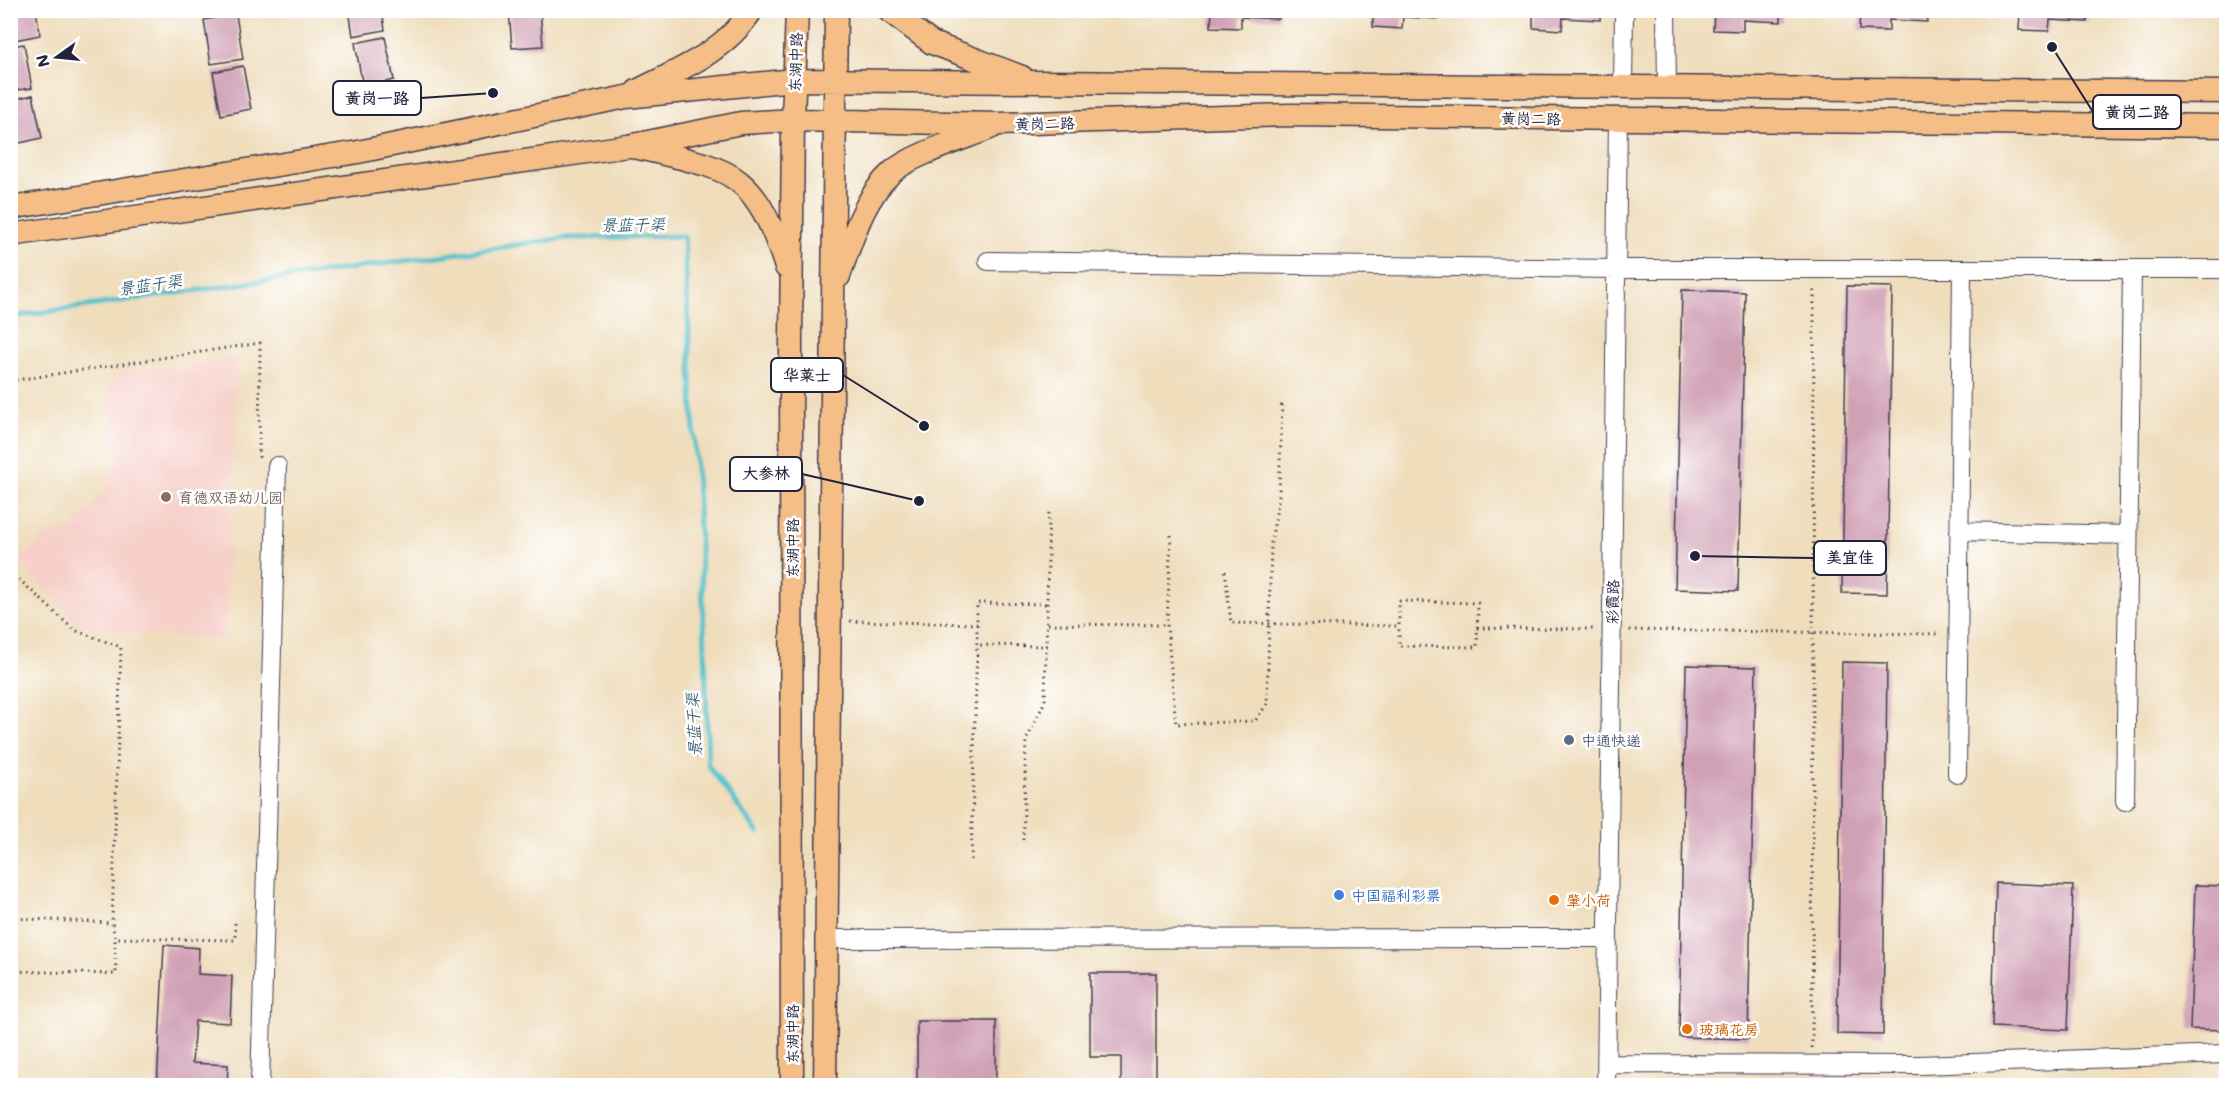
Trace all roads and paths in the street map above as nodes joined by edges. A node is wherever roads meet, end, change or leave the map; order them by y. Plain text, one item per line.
1 (752, 10) edge
2 (797, 10) edge
3 (836, 10) edge
4 (888, 10) edge
5 (1624, 10) edge
6 (1666, 10) edge
7 (794, 80) junction
8 (836, 80) junction
9 (2226, 82) edge
10 (1041, 84) junction
11 (1623, 87) junction
12 (1667, 88) junction
13 (2049, 90) junction
14 (2204, 91) junction
15 (2226, 92) edge
16 (626, 97) junction
17 (835, 119) junction
18 (1618, 119) junction
19 (793, 120) junction
20 (999, 124) junction
21 (2049, 124) junction
22 (2226, 126) edge
23 (628, 146) junction
24 (10, 208) edge
25 (10, 235) edge
26 (988, 261) dead end
27 (1617, 269) junction
28 (1814, 269) junction
29 (1962, 269) junction
30 (2132, 269) junction
31 (2226, 269) edge
32 (792, 285) junction
33 (832, 298) junction
34 (791, 339) junction
35 (831, 339) junction
36 (10, 381) edge
37 (1281, 402) dead end
38 (268, 467) joint
39 (1049, 509) dead end
40 (1959, 531) junction
41 (2128, 535) junction
42 (1171, 536) dead end
43 (10, 571) edge
44 (1225, 571) dead end
45 (1048, 604) junction
46 (828, 620) junction
47 (1269, 623) junction
48 (977, 624) junction
49 (1048, 624) junction
50 (1167, 625) junction
51 (1399, 626) junction
52 (1478, 628) junction
53 (1612, 630) junction
54 (1813, 632) junction
55 (1958, 634) junction
56 (977, 645) junction
57 (1048, 646) junction
58 (1957, 774) dead end
59 (2125, 801) dead end
60 (1023, 840) dead end
61 (971, 860) dead end
62 (10, 918) edge
63 (235, 921) dead end
64 (112, 923) junction
65 (115, 938) junction
66 (1608, 938) junction
67 (825, 939) junction
68 (10, 970) edge
69 (2226, 1054) edge
70 (1606, 1064) junction
71 (1812, 1065) junction
72 (260, 1086) edge
73 (792, 1086) edge
74 (825, 1086) edge
75 (1606, 1086) edge

1 - 16 main road
2 - 7 main road, 东湖中路
3 - 8 main road
4 - 10 main road
5 - 11 street
6 - 12 street
7 - 8 main road, 黄岗二路
7 - 16 main road, 黄岗二路
7 - 19 main road, 东湖中路
8 - 10 main road, 黄岗二路
8 - 17 main road
9 - 14 street
10 - 11 main road, 黄岗二路
11 - 12 main road, 黄岗二路
12 - 13 main road, 黄岗二路
13 - 14 main road, 黄岗二路
13 - 21 main road
14 - 15 main road, 黄岗二路
16 - 24 main road
17 - 19 main road, 黄岗二路
17 - 20 main road, 黄岗二路
17 - 33 main road
18 - 20 main road, 黄岗二路
18 - 21 main road, 黄岗二路
18 - 27 street, 彩霞路
19 - 23 main road, 黄岗二路
19 - 32 main road, 东湖中路
20 - 33 main road
21 - 22 main road, 黄岗二路
23 - 25 main road, 黄岗二路
23 - 32 main road
26 - 27 street
27 - 28 street
27 - 53 street, 彩霞路
28 - 29 street
28 - 54 path
29 - 30 street
29 - 40 street
30 - 31 street
30 - 41 street
32 - 34 main road, 东湖中路
33 - 35 main road
34 - 35 main road
34 - 73 main road, 东湖中路
35 - 46 main road
36 - 38 path
37 - 47 path
38 - 72 street
39 - 45 path
40 - 41 street
40 - 55 street
41 - 59 street
42 - 50 path
43 - 64 path
44 - 47 path
45 - 48 path
45 - 49 path
46 - 48 path
46 - 67 main road
47 - 50 path
47 - 51 path
48 - 56 path
49 - 50 path
49 - 57 path
51 - 52 path
51 - 52 path
52 - 53 path
53 - 54 path
53 - 66 street, 彩霞路
54 - 55 path
54 - 71 path
55 - 58 street
56 - 57 path
56 - 61 path
57 - 60 path
62 - 64 path
63 - 65 path
64 - 65 path
65 - 68 path
66 - 67 street
66 - 70 street, 彩霞路
67 - 74 main road
69 - 71 street
70 - 71 street
70 - 75 street, 彩霞路

